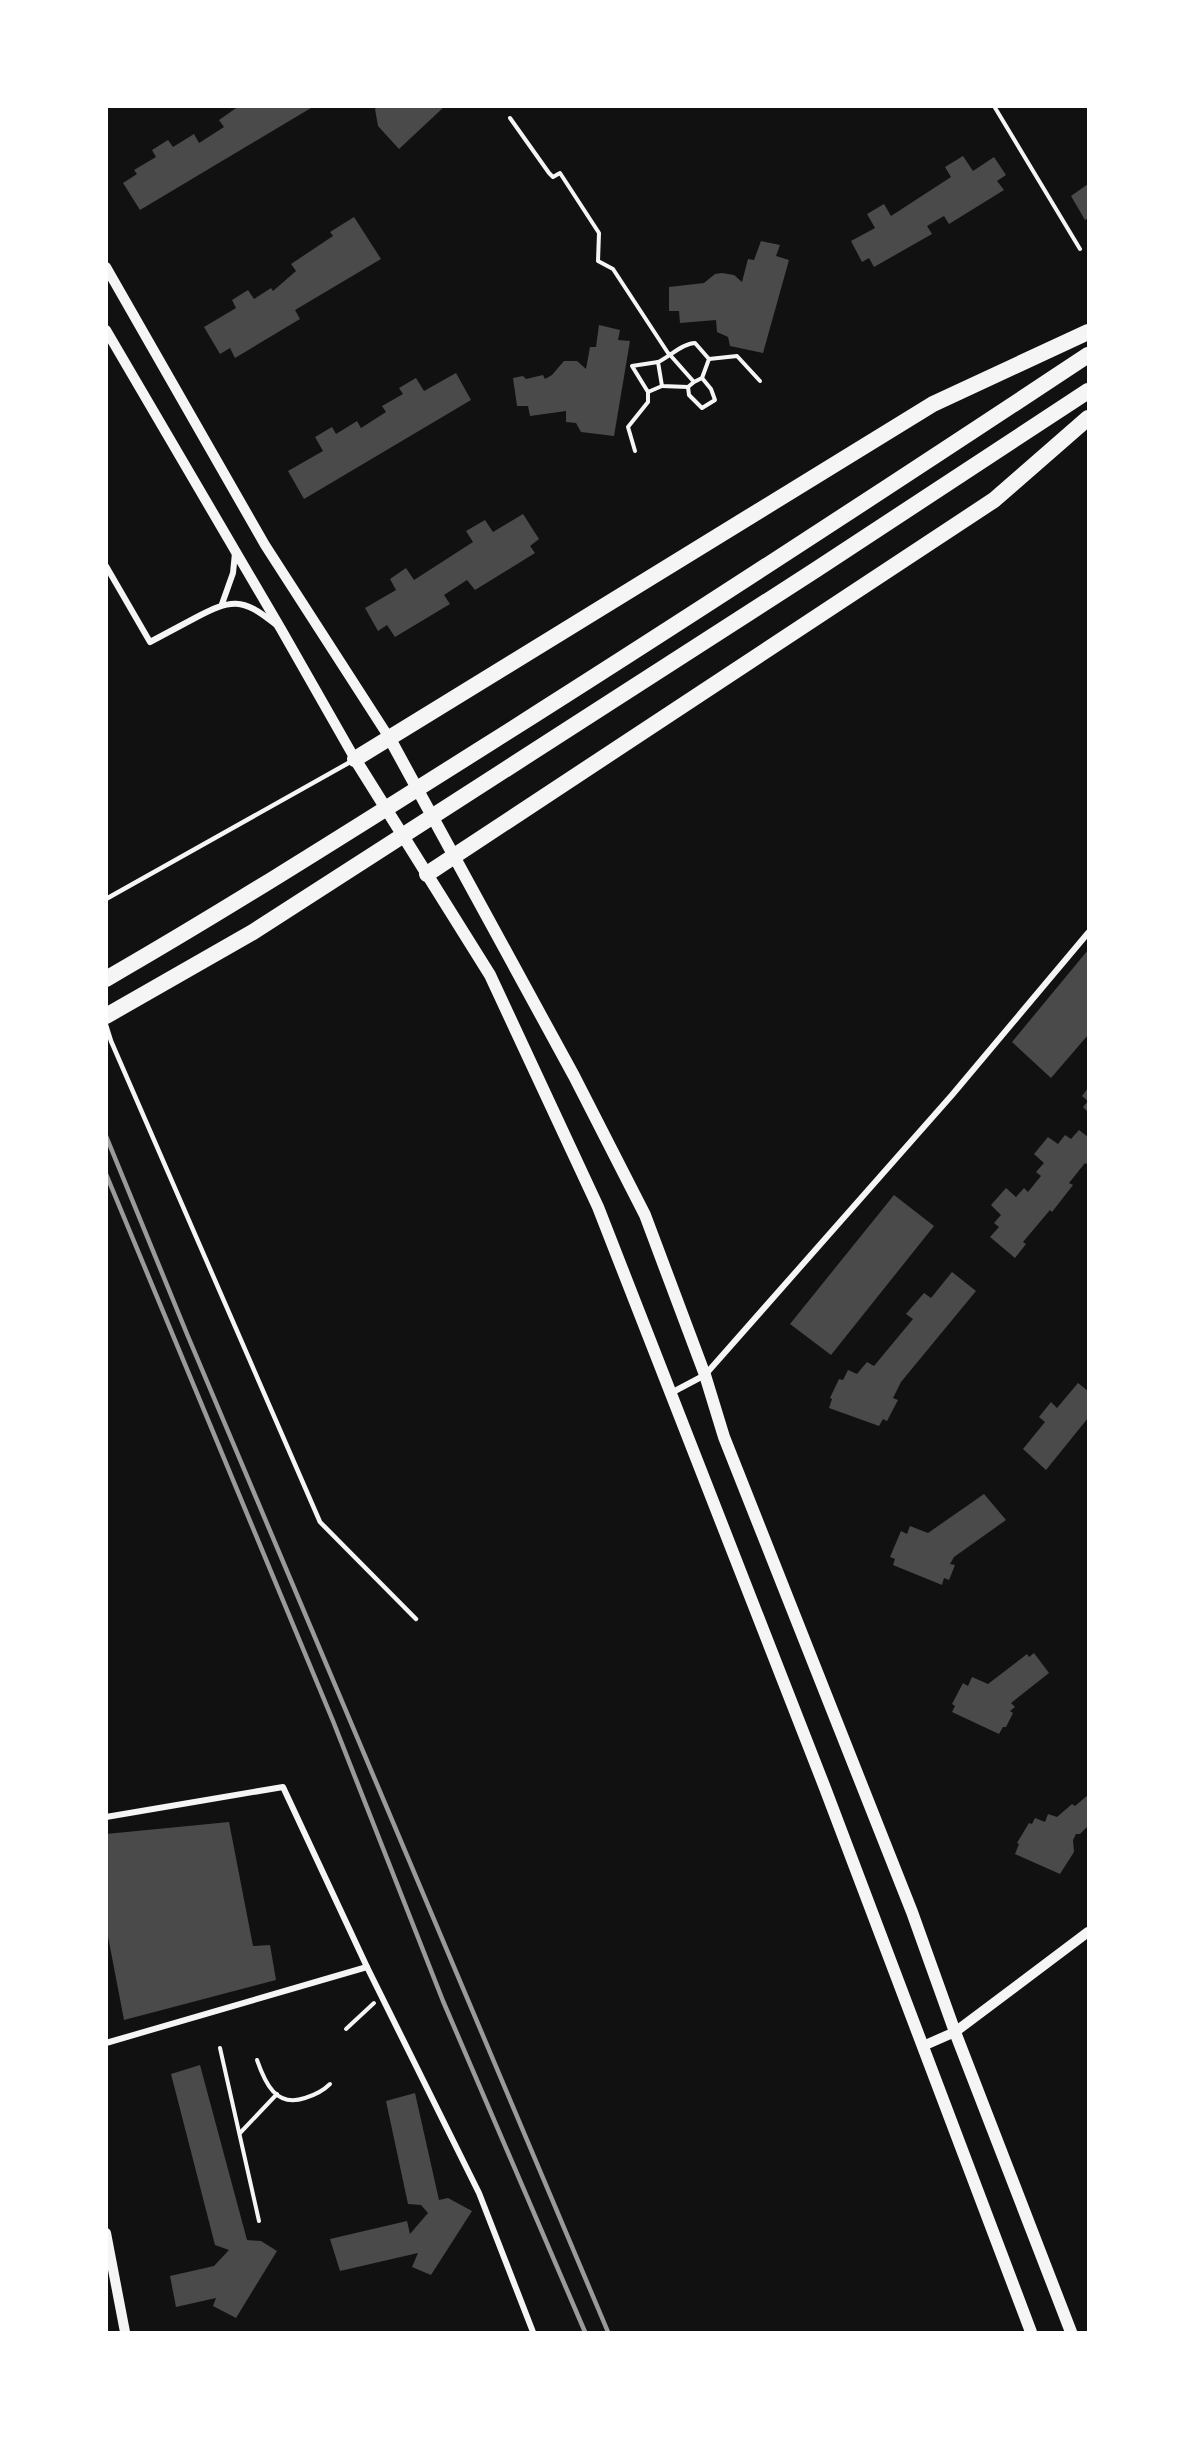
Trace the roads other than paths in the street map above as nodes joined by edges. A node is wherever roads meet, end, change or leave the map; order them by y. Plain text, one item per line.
1 (106, 267) edge
2 (106, 330) edge
3 (1089, 332) edge
4 (1089, 355) edge
5 (1089, 391) edge
6 (1089, 418) edge
7 (235, 550) junction
8 (106, 566) edge
9 (222, 604) junction
10 (281, 629) junction
11 (390, 739) junction
12 (355, 759) junction
13 (455, 855) junction
14 (426, 874) junction
15 (106, 899) edge
16 (1089, 933) edge
17 (106, 979) edge
18 (106, 1016) edge
19 (106, 1025) edge
20 (705, 1376) junction
21 (671, 1393) junction
22 (416, 1619) dead end
23 (106, 1817) edge
24 (1089, 1932) edge
25 (367, 1967) junction
26 (955, 2032) junction
27 (106, 2043) edge
28 (923, 2046) junction
29 (106, 2232) edge
30 (125, 2332) edge
31 (533, 2332) edge
32 (1031, 2332) edge
33 (1071, 2332) edge

1 - 11 street
2 - 7 street
3 - 11 highway
4 - 17 highway
5 - 18 highway
6 - 13 highway
7 - 9 street
7 - 10 street
8 - 9 street
9 - 10 street
10 - 12 street
11 - 12 highway
11 - 13 main road
12 - 14 main road
12 - 15 lane
13 - 14 highway
13 - 20 main road
14 - 21 main road
16 - 20 street
19 - 22 lane
20 - 21 street
20 - 26 main road
21 - 28 main road
23 - 25 street
24 - 26 street
25 - 27 street
25 - 31 street
26 - 28 street
26 - 33 main road
28 - 32 main road
29 - 30 street

